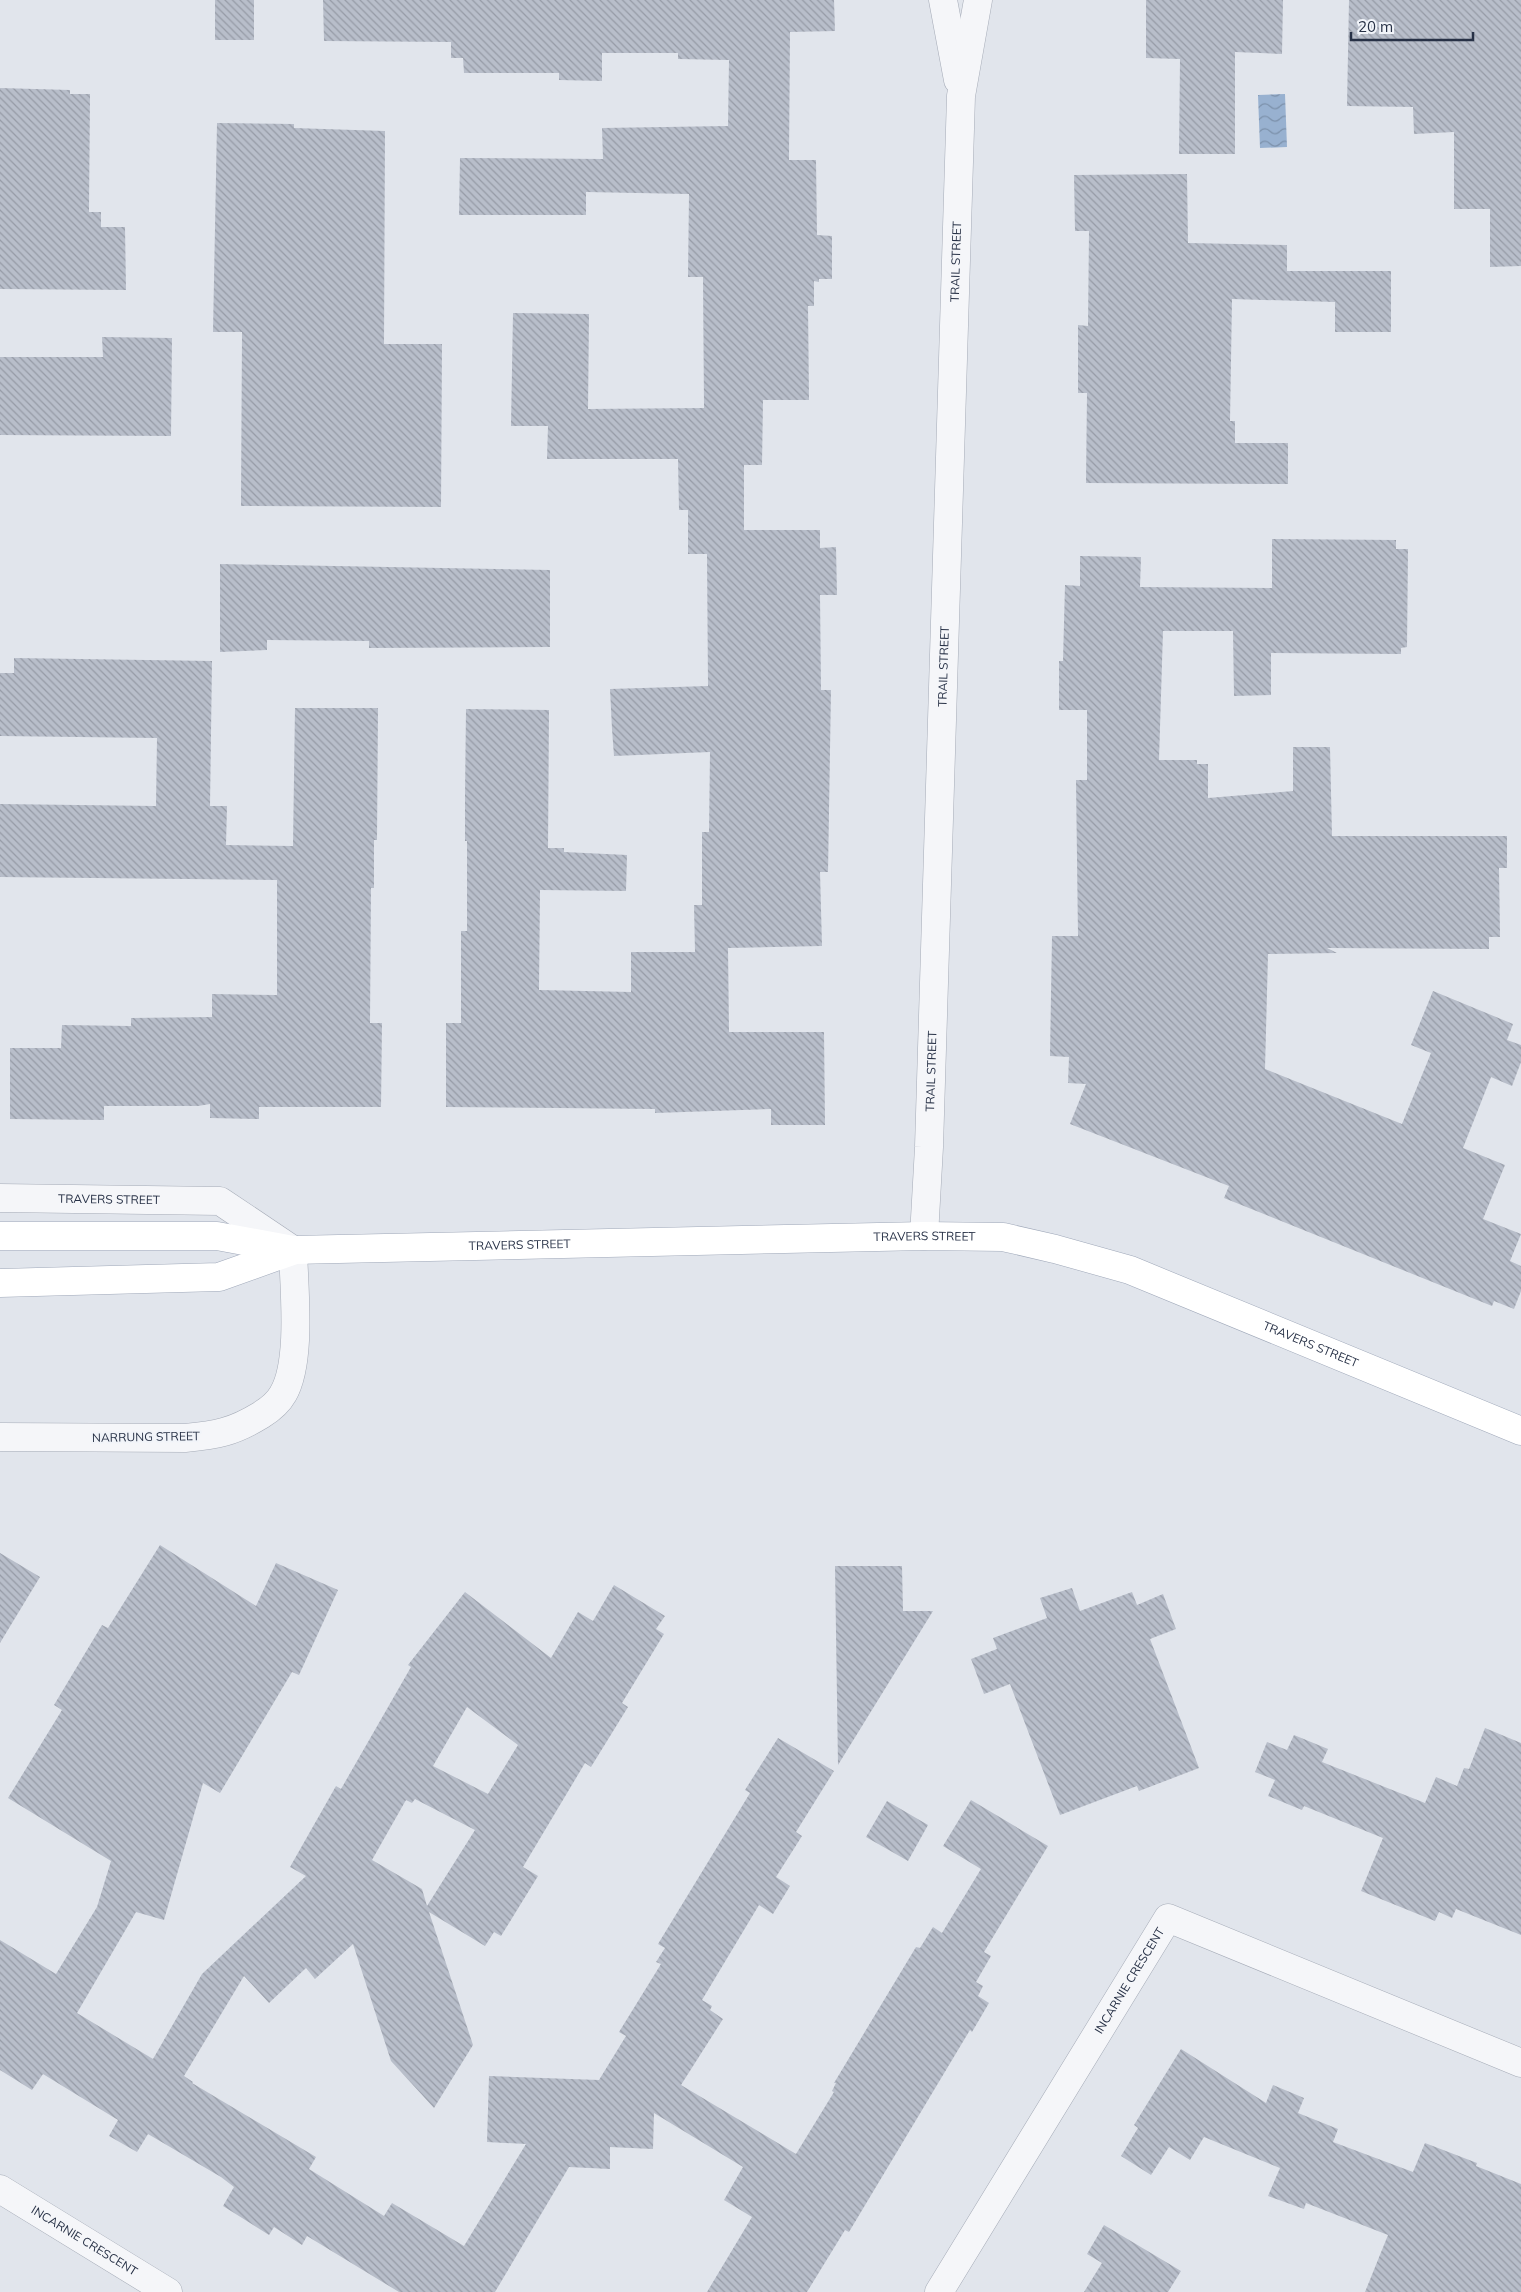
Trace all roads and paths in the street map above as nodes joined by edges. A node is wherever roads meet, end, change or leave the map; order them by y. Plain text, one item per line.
1 (942, 0) edge
2 (978, 0) edge
3 (961, 96) junction
4 (0, 1198) edge
5 (0, 1236) edge
6 (924, 1236) junction
7 (293, 1250) junction
8 (0, 1283) edge
9 (1521, 1431) edge
10 (0, 1437) edge
11 (1521, 2063) edge
12 (0, 2189) edge
13 (168, 2292) edge
14 (939, 2292) edge

1 - 3 street, TRAIL STREET
2 - 3 street, TRAIL STREET
3 - 6 street, TRAIL STREET
4 - 7 street, TRAVERS STREET
5 - 7 main road, TRAVERS STREET
6 - 7 main road, TRAVERS STREET
6 - 9 main road, TRAVERS STREET
7 - 8 main road, TRAVERS STREET
7 - 10 street, NARRUNG STREET
11 - 14 street, INCARNIE CRESCENT
12 - 13 street, INCARNIE CRESCENT

